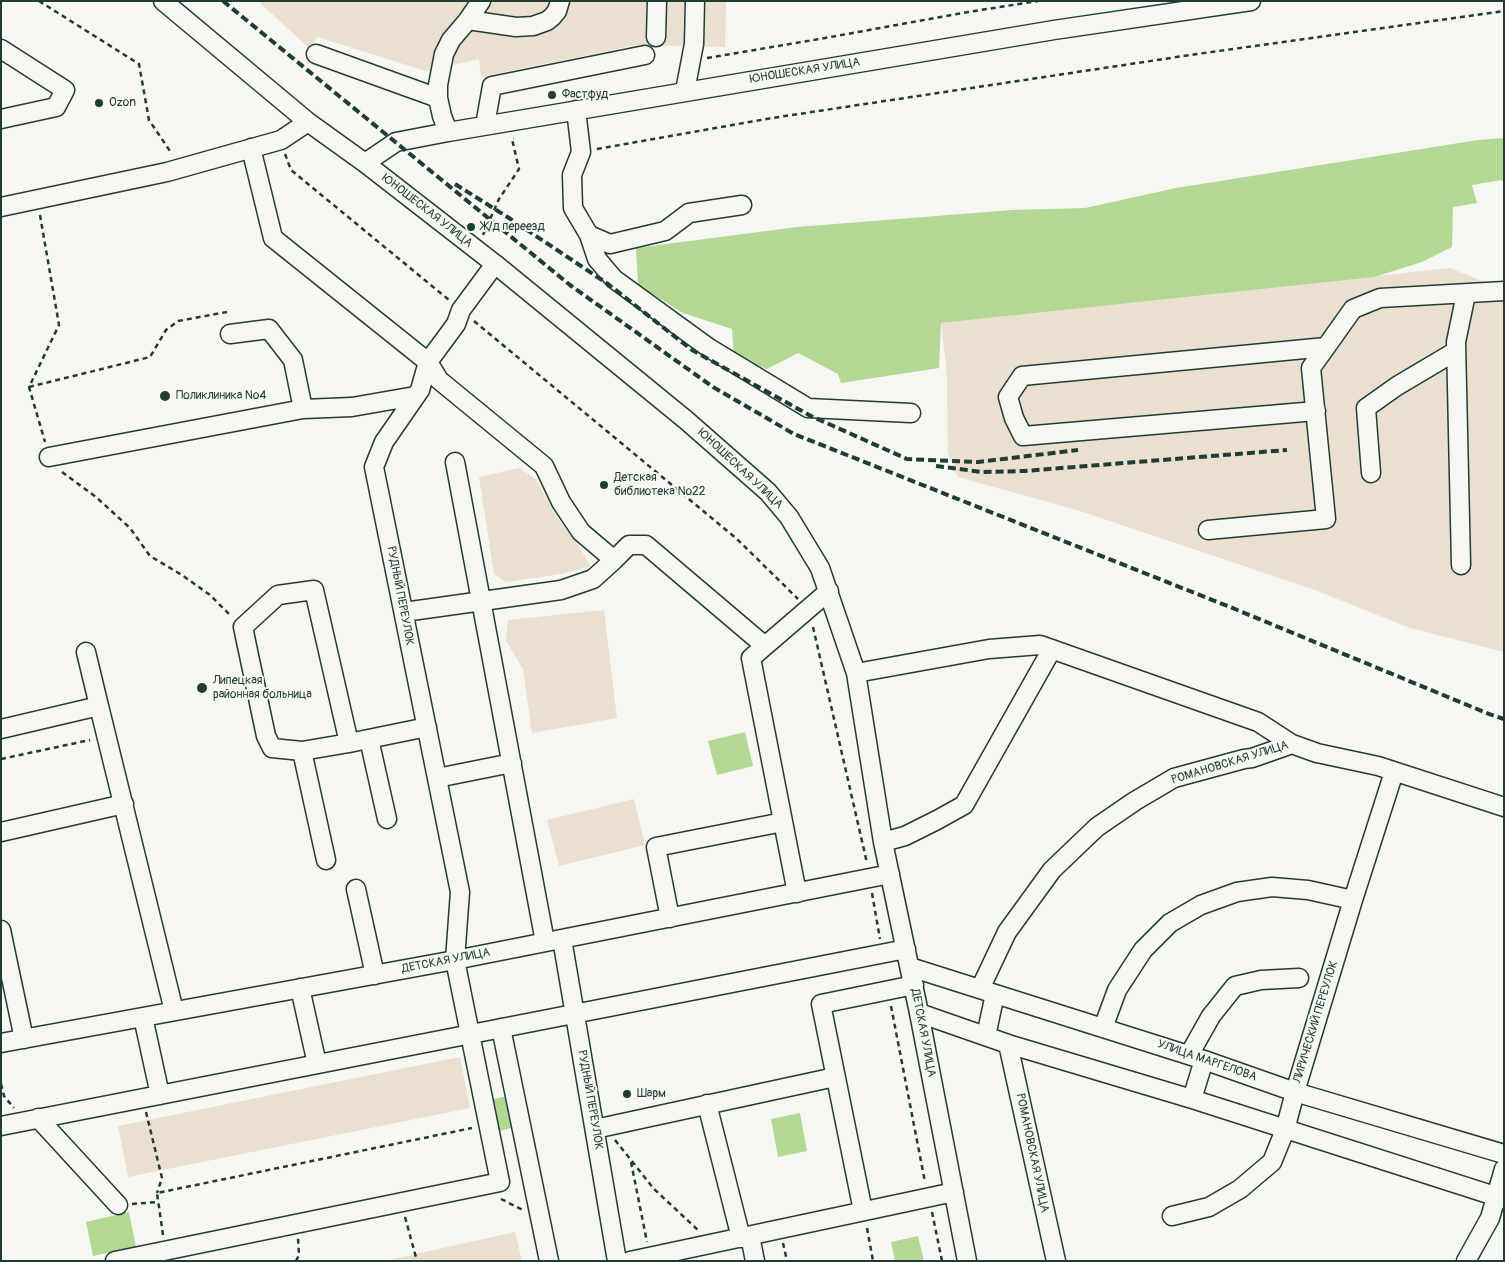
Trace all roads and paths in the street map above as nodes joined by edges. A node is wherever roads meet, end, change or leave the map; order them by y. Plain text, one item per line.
1 (39, 1) edge
2 (163, 1) edge
3 (560, 1) edge
4 (657, 1) edge
5 (695, 1) edge
6 (1038, 1) edge
7 (1251, 1) edge
8 (472, 9) edge
9 (1504, 10) edge
10 (656, 37) dead end
11 (1, 49) edge
12 (316, 54) dead end
13 (645, 55) dead end
14 (691, 61) junction
15 (685, 91) junction
16 (438, 98) junction
17 (576, 110) junction
18 (1, 119) edge
19 (308, 122) junction
20 (485, 125) junction
21 (448, 132) junction
22 (520, 137) dead end
23 (281, 140) junction
24 (251, 148) junction
25 (581, 152) junction
26 (365, 163) junction
27 (181, 168) junction
28 (38, 199) junction
29 (742, 205) dead end
30 (1, 207) edge
31 (589, 235) junction
32 (476, 249) junction
33 (495, 264) junction
34 (1504, 291) edge
35 (1466, 294) junction
36 (461, 310) junction
37 (227, 312) dead end
38 (230, 334) dead end
39 (1326, 347) junction
40 (1456, 351) junction
41 (428, 362) junction
42 (29, 387) junction
43 (415, 396) junction
44 (303, 409) junction
45 (1316, 412) junction
46 (911, 413) dead end
47 (49, 457) junction
48 (456, 462) dead end
49 (1371, 473) dead end
50 (1208, 530) dead end
51 (614, 560) junction
52 (1461, 565) dead end
53 (829, 591) junction
54 (481, 601) junction
55 (809, 609) junction
56 (404, 612) junction
57 (243, 627) junction
58 (765, 646) junction
59 (1052, 649) junction
60 (86, 652) dead end
61 (856, 674) junction
62 (99, 706) junction
63 (427, 727) junction
64 (1, 729) edge
65 (107, 736) junction
66 (369, 739) junction
67 (349, 743) junction
68 (1292, 744) junction
69 (302, 751) junction
70 (1, 759) edge
71 (512, 763) junction
72 (1394, 772) junction
73 (437, 778) junction
74 (124, 804) junction
75 (1504, 807) edge
76 (387, 819) dead end
77 (783, 822) junction
78 (1, 832) edge
79 (883, 842) junction
80 (326, 860) dead end
81 (890, 874) junction
82 (870, 878) junction
83 (356, 889) dead end
84 (797, 892) junction
85 (1353, 900) junction
86 (670, 918) junction
87 (1, 930) edge
88 (554, 941) junction
89 (906, 949) junction
90 (882, 953) junction
91 (455, 960) junction
92 (910, 967) junction
93 (375, 975) junction
94 (1299, 978) dead end
95 (914, 985) junction
96 (300, 988) junction
97 (888, 990) junction
98 (988, 992) junction
99 (174, 1012) junction
100 (575, 1013) junction
101 (919, 1013) junction
102 (143, 1017) junction
103 (501, 1028) junction
104 (1103, 1028) junction
105 (470, 1034) junction
106 (986, 1036) junction
107 (24, 1039) junction
108 (1, 1043) edge
109 (1008, 1044) junction
110 (1197, 1057) junction
111 (317, 1064) junction
112 (836, 1076) junction
113 (1, 1084) edge
114 (1295, 1092) junction
115 (152, 1096) junction
116 (1192, 1100) junction
117 (707, 1104) junction
118 (31, 1120) junction
119 (488, 1124) junction
120 (1, 1126) edge
121 (599, 1128) junction
122 (1285, 1130) junction
123 (1504, 1154) edge
124 (631, 1160) junction
125 (1504, 1169) edge
126 (954, 1192) junction
127 (157, 1193) junction
128 (495, 1196) dead end
129 (928, 1197) junction
130 (1500, 1197) edge
131 (158, 1202) junction
132 (401, 1202) junction
133 (118, 1205) joint
134 (863, 1211) junction
135 (1172, 1216) dead end
136 (540, 1218) junction
137 (297, 1224) junction
138 (745, 1237) junction
139 (713, 1244) junction
140 (166, 1250) junction
141 (650, 1256) junction
142 (115, 1261) edge
143 (296, 1261) edge
144 (417, 1261) edge
145 (548, 1261) edge
146 (617, 1261) edge
147 (630, 1261) edge
148 (755, 1261) edge
149 (873, 1261) edge
150 (942, 1261) edge
151 (967, 1261) edge
152 (1056, 1261) edge
153 (1466, 1261) edge

1 - 27 path
2 - 19 street, ЮНОШЕСКАЯ УЛИЦА
3 - 8 street
4 - 10 street
5 - 14 street
6 - 14 path
7 - 15 street, ЮНОШЕСКАЯ УЛИЦА
8 - 16 street
9 - 25 path
11 - 18 street
12 - 16 street
13 - 20 street
14 - 15 street
15 - 17 street, ЮНОШЕСКАЯ УЛИЦА
16 - 21 street
17 - 20 street, ЮНОШЕСКАЯ УЛИЦА
17 - 25 street
19 - 23 street
19 - 26 street, ЮНОШЕСКАЯ УЛИЦА
20 - 21 street, ЮНОШЕСКАЯ УЛИЦА
21 - 26 street, ЮНОШЕСКАЯ УЛИЦА
22 - 32 path
23 - 24 street
23 - 36 path
24 - 27 street
24 - 41 street
25 - 31 street
26 - 32 street, ЮНОШЕСКАЯ УЛИЦА
27 - 28 street
28 - 30 street
28 - 42 path
29 - 31 street
31 - 46 street
32 - 33 street, ЮНОШЕСКАЯ УЛИЦА
33 - 36 street, РУДНЫЙ ПЕРЕУЛОК
33 - 53 street, ЮНОШЕСКАЯ УЛИЦА
34 - 35 street
35 - 39 street
35 - 40 street
36 - 41 street, РУДНЫЙ ПЕРЕУЛОК
36 - 55 path
37 - 42 path
38 - 44 street
39 - 45 street
39 - 45 street
40 - 49 street
40 - 52 street
41 - 43 street, РУДНЫЙ ПЕРЕУЛОК
41 - 51 street
42 - 47 path
43 - 44 street
43 - 56 street, РУДНЫЙ ПЕРЕУЛОК
44 - 47 street
45 - 50 street
47 - 57 path
48 - 54 street, РУДНЫЙ ПЕРЕУЛОК
51 - 54 street
51 - 58 street
53 - 55 street
53 - 61 street, ДЕТСКАЯ УЛИЦА
54 - 56 street
54 - 71 street, РУДНЫЙ ПЕРЕУЛОК
55 - 58 street
55 - 82 path
56 - 63 street, РУДНЫЙ ПЕРЕУЛОК
57 - 67 street
57 - 69 street
58 - 77 street
59 - 61 street
59 - 68 street
59 - 79 street
60 - 62 street
61 - 79 street, ДЕТСКАЯ УЛИЦА
62 - 64 street
62 - 65 street
63 - 66 street
63 - 73 street, РУДНЫЙ ПЕРЕУЛОК
65 - 70 path
65 - 74 street
66 - 67 street
66 - 76 street
67 - 69 street
68 - 72 street, РОМАНОВСКАЯ УЛИЦА
68 - 98 street, РОМАНОВСКАЯ УЛИЦА
69 - 80 street
71 - 73 street
71 - 88 street, РУДНЫЙ ПЕРЕУЛОК
72 - 75 street, РОМАНОВСКАЯ УЛИЦА
72 - 85 street, ЛИРИЧЕСКИЙ ПЕРЕУЛОК
73 - 91 street, РУДНЫЙ ПЕРЕУЛОК
74 - 78 street
74 - 99 street
77 - 84 street
77 - 86 street
79 - 81 street, ДЕТСКАЯ УЛИЦА
81 - 82 street, ДЕТСКАЯ УЛИЦА
81 - 89 street, ДЕТСКАЯ УЛИЦА
82 - 84 street, ДЕТСКАЯ УЛИЦА
82 - 90 path
83 - 93 street
84 - 86 street, ДЕТСКАЯ УЛИЦА
85 - 104 street
85 - 114 street, ЛИРИЧЕСКИЙ ПЕРЕУЛОК
86 - 88 street, ДЕТСКАЯ УЛИЦА
87 - 107 street
88 - 91 street, ДЕТСКАЯ УЛИЦА
88 - 100 street, РУДНЫЙ ПЕРЕУЛОК
89 - 90 street
89 - 92 street, ДЕТСКАЯ УЛИЦА
90 - 100 street
91 - 93 street, ДЕТСКАЯ УЛИЦА
91 - 105 street, РУДНЫЙ ПЕРЕУЛОК
92 - 95 street, ДЕТСКАЯ УЛИЦА
92 - 98 street, УЛИЦА МАРГЕЛОВА
93 - 96 street, ДЕТСКАЯ УЛИЦА
94 - 110 street
95 - 97 street
95 - 101 street, ДЕТСКАЯ УЛИЦА
96 - 99 street, ДЕТСКАЯ УЛИЦА
96 - 111 street
97 - 112 street
97 - 129 path
98 - 104 street, УЛИЦА МАРГЕЛОВА
98 - 106 street, РОМАНОВСКАЯ УЛИЦА
99 - 102 street, ДЕТСКАЯ УЛИЦА
100 - 103 street
100 - 121 street, РУДНЫЙ ПЕРЕУЛОК
101 - 106 street
101 - 126 street, ДЕТСКАЯ УЛИЦА
102 - 107 street, ДЕТСКАЯ УЛИЦА
102 - 115 street
103 - 105 street
103 - 136 street
104 - 110 street, УЛИЦА МАРГЕЛОВА
105 - 111 street
105 - 119 street, РУДНЫЙ ПЕРЕУЛОК
106 - 109 street
107 - 108 street, ДЕТСКАЯ УЛИЦА
109 - 116 street
109 - 152 street, РОМАНОВСКАЯ УЛИЦА
110 - 114 street, УЛИЦА МАРГЕЛОВА
110 - 116 street
111 - 115 street
112 - 117 street
112 - 134 street
113 - 118 path
114 - 122 street, ЛИРИЧЕСКИЙ ПЕРЕУЛОК
114 - 123 street, УЛИЦА МАРГЕЛОВА
115 - 118 street
115 - 127 path
116 - 122 street
117 - 121 street
117 - 138 street
118 - 120 street
118 - 133 street
119 - 127 path
119 - 132 street, РУДНЫЙ ПЕРЕУЛОК
121 - 124 path
121 - 146 street, РУДНЫЙ ПЕРЕУЛОК
122 - 130 street
122 - 135 street, ЛИРИЧЕСКИЙ ПЕРЕУЛОК
124 - 139 path
124 - 141 path
125 - 130 street
126 - 129 street
126 - 151 street
127 - 131 path
128 - 136 path
129 - 134 street
129 - 150 path
130 - 153 street
131 - 133 path
131 - 140 path
132 - 137 street
132 - 144 path
134 - 138 street
134 - 149 path
136 - 145 street
137 - 140 street
137 - 143 path
138 - 139 street
138 - 148 street
139 - 141 street
140 - 142 street
141 - 147 street

